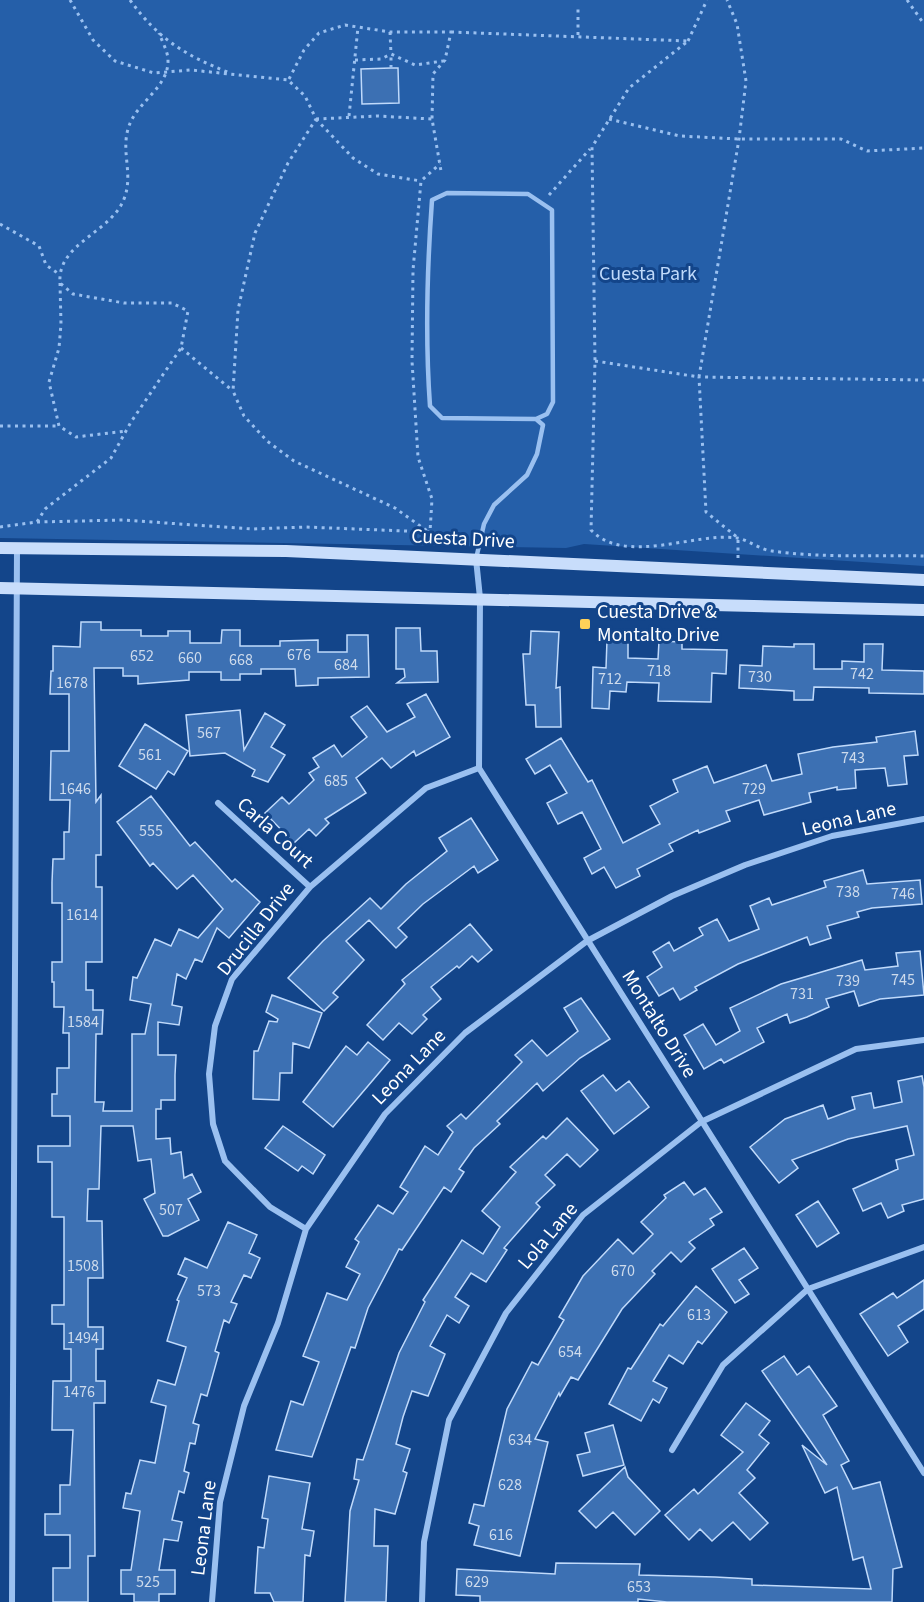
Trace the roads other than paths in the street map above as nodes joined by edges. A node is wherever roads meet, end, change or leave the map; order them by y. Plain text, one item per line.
1 (536, 419) junction
2 (0, 548) edge
3 (17, 548) junction
4 (476, 559) junction
5 (924, 580) edge
6 (0, 588) edge
7 (17, 588) junction
8 (480, 598) junction
9 (924, 610) edge
10 (479, 768) junction
11 (218, 803) dead end
12 (924, 819) edge
13 (310, 887) junction
14 (587, 941) junction
15 (924, 1040) edge
16 (701, 1122) junction
17 (306, 1229) junction
18 (924, 1247) edge
19 (808, 1289) junction
20 (672, 1450) dead end
21 (924, 1473) edge
22 (12, 1602) edge
23 (212, 1602) edge
24 (422, 1602) edge

1 - 1 lane
1 - 4 lane
2 - 3 main road, Cuesta Drive
3 - 4 main road, Cuesta Drive
3 - 7 street
4 - 5 main road, Cuesta Drive
4 - 8 street
6 - 7 main road
7 - 8 main road
7 - 22 street
8 - 9 main road
8 - 10 street
10 - 13 street, Drucilla Drive
10 - 14 street, Montalto Drive
11 - 13 street, Carla Court
12 - 14 street, Leona Lane
13 - 17 street, Drucilla Drive
14 - 16 street, Montalto Drive
14 - 17 street, Leona Lane
15 - 16 street, Lola Lane
16 - 19 street, Montalto Drive
16 - 24 street, Lola Lane
17 - 23 street, Leona Lane
18 - 19 street
19 - 20 street
19 - 21 street, Montalto Drive

